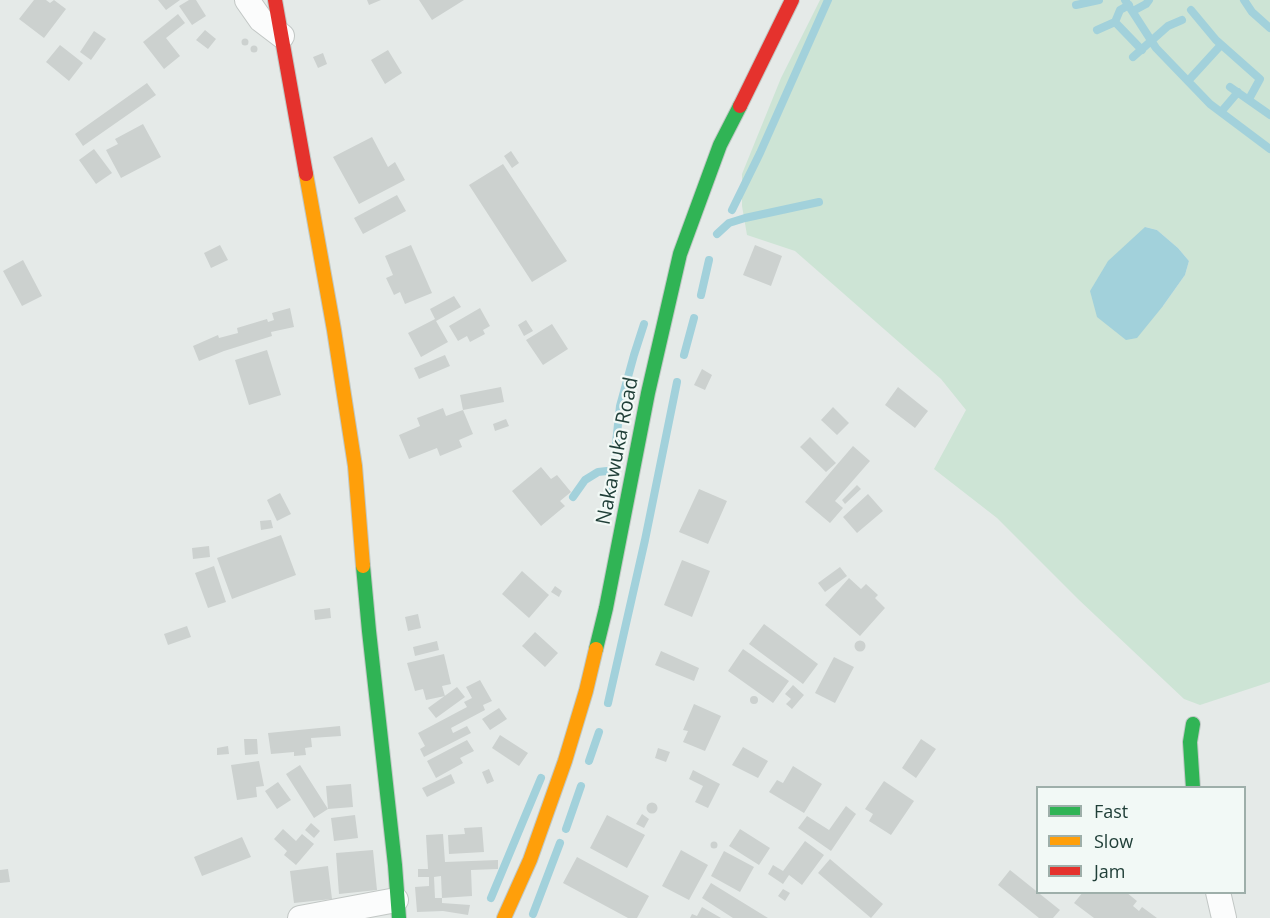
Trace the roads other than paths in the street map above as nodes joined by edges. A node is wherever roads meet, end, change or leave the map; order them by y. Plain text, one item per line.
1 (247, 0) edge
2 (275, 0) edge
3 (792, 0) edge
4 (282, 36) junction
5 (1193, 724) dead end
6 (1193, 786) edge
7 (1218, 894) edge
8 (397, 909) edge
9 (300, 918) edge
10 (504, 918) edge
11 (1224, 918) edge

1 - 4 street
2 - 4 street
3 - 10 street, Nakawuka Road
4 - 8 street
5 - 6 street
7 - 11 street
8 - 9 street

